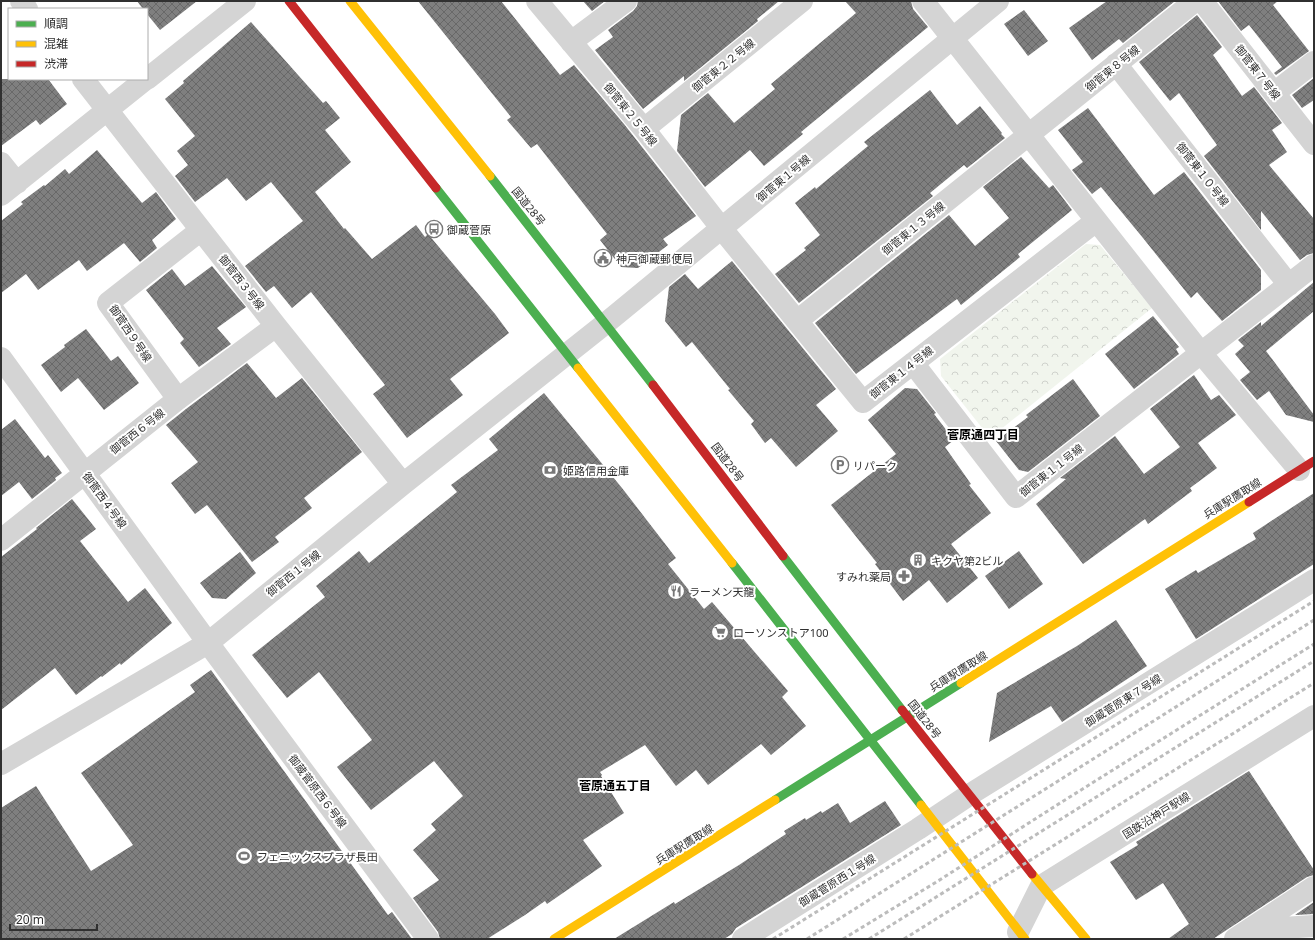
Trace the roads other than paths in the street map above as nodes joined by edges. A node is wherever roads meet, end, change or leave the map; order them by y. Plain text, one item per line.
1 (245, 1) edge
2 (289, 1) edge
3 (350, 1) edge
4 (537, 1) edge
5 (626, 1) edge
6 (802, 1) edge
7 (923, 1) edge
8 (998, 1) edge
9 (1195, 1) edge
10 (1202, 1) edge
11 (953, 38) junction
12 (571, 42) junction
13 (1314, 62) edge
14 (1116, 64) junction
15 (148, 78) edge
16 (84, 80) edge
17 (146, 80) edge
18 (1274, 93) junction
19 (108, 110) junction
20 (644, 129) junction
21 (1028, 135) junction
22 (1314, 144) edge
23 (1, 163) edge
24 (9, 189) edge
25 (1096, 221) junction
26 (722, 229) junction
27 (201, 230) junction
28 (1314, 265) edge
29 (1289, 285) junction
30 (797, 321) junction
31 (606, 323) junction
32 (276, 326) junction
33 (1201, 353) junction
34 (567, 354) junction
35 (1, 358) edge
36 (913, 363) junction
37 (178, 399) junction
38 (1307, 466) edge
39 (85, 472) junction
40 (403, 484) junction
41 (1, 540) edge
42 (1314, 580) edge
43 (208, 643) junction
44 (1314, 716) edge
45 (907, 717) junction
46 (871, 740) junction
47 (1, 764) edge
48 (969, 796) junction
49 (932, 820) junction
50 (1041, 886) junction
51 (1314, 887) edge
52 (1314, 926) edge
53 (1245, 936) edge
54 (1018, 937) edge
55 (428, 939) edge
56 (554, 939) edge
57 (743, 939) edge
58 (1086, 939) edge

1 - 15 street
2 - 34 main road
3 - 31 main road, 国道28号
4 - 12 street, 御菅東２５号線
5 - 12 street
6 - 20 street, 御菅東２２号線
7 - 11 street
8 - 11 street, 御菅東１号線
9 - 14 street, 御菅東８号線
10 - 18 street, 御菅東７号線
11 - 21 street
11 - 26 street, 御菅東１号線
12 - 20 street, 御菅東２５号線
13 - 18 street
14 - 21 street, 御菅東８号線
14 - 29 street, 御菅東１０号線
16 - 19 street, 御菅西３号線
17 - 19 street
18 - 22 street, 御菅東７号線
19 - 24 street
19 - 27 street, 御菅西３号線
20 - 26 street, 御菅東２５号線
21 - 25 street
21 - 30 street, 御菅東１３号線
23 - 24 street
25 - 33 street
25 - 36 street, 御菅東１４号線
26 - 30 street, 御菅東１４号線
26 - 31 street, 御菅東１号線
27 - 32 street, 御菅西３号線
27 - 37 street, 御菅西９号線
28 - 29 street
29 - 33 street
30 - 36 street, 御菅東１４号線
31 - 34 street, 御菅東１号線
31 - 45 main road, 国道28号
32 - 37 street, 御菅西６号線
32 - 40 street, 御菅西３号線
33 - 36 street, 御菅東１１号線
33 - 38 street
34 - 40 street, 御菅西１号線
34 - 46 main road
35 - 39 street, 御菅西４号線
37 - 39 street, 御菅西６号線
38 - 45 main road, 兵庫駅鷹取線
39 - 41 street, 御菅西６号線
39 - 43 street, 御菅西４号線
40 - 43 street, 御菅西１号線
42 - 48 street, 御蔵菅原東７号線
43 - 47 street, 御菅西１号線
43 - 55 street, 御蔵菅原西６号線
44 - 50 street, 国鉄沿神戸駅線
45 - 46 main road, 兵庫駅鷹取線
45 - 48 main road, 国道28号
46 - 49 main road
46 - 56 main road, 兵庫駅鷹取線
48 - 49 street, 御蔵菅原東７号線
48 - 50 main road, 国道28号
49 - 54 main road
49 - 57 street, 御蔵菅原西１号線
50 - 54 street
50 - 58 main road, 国道28号
51 - 53 street
52 - 53 street

